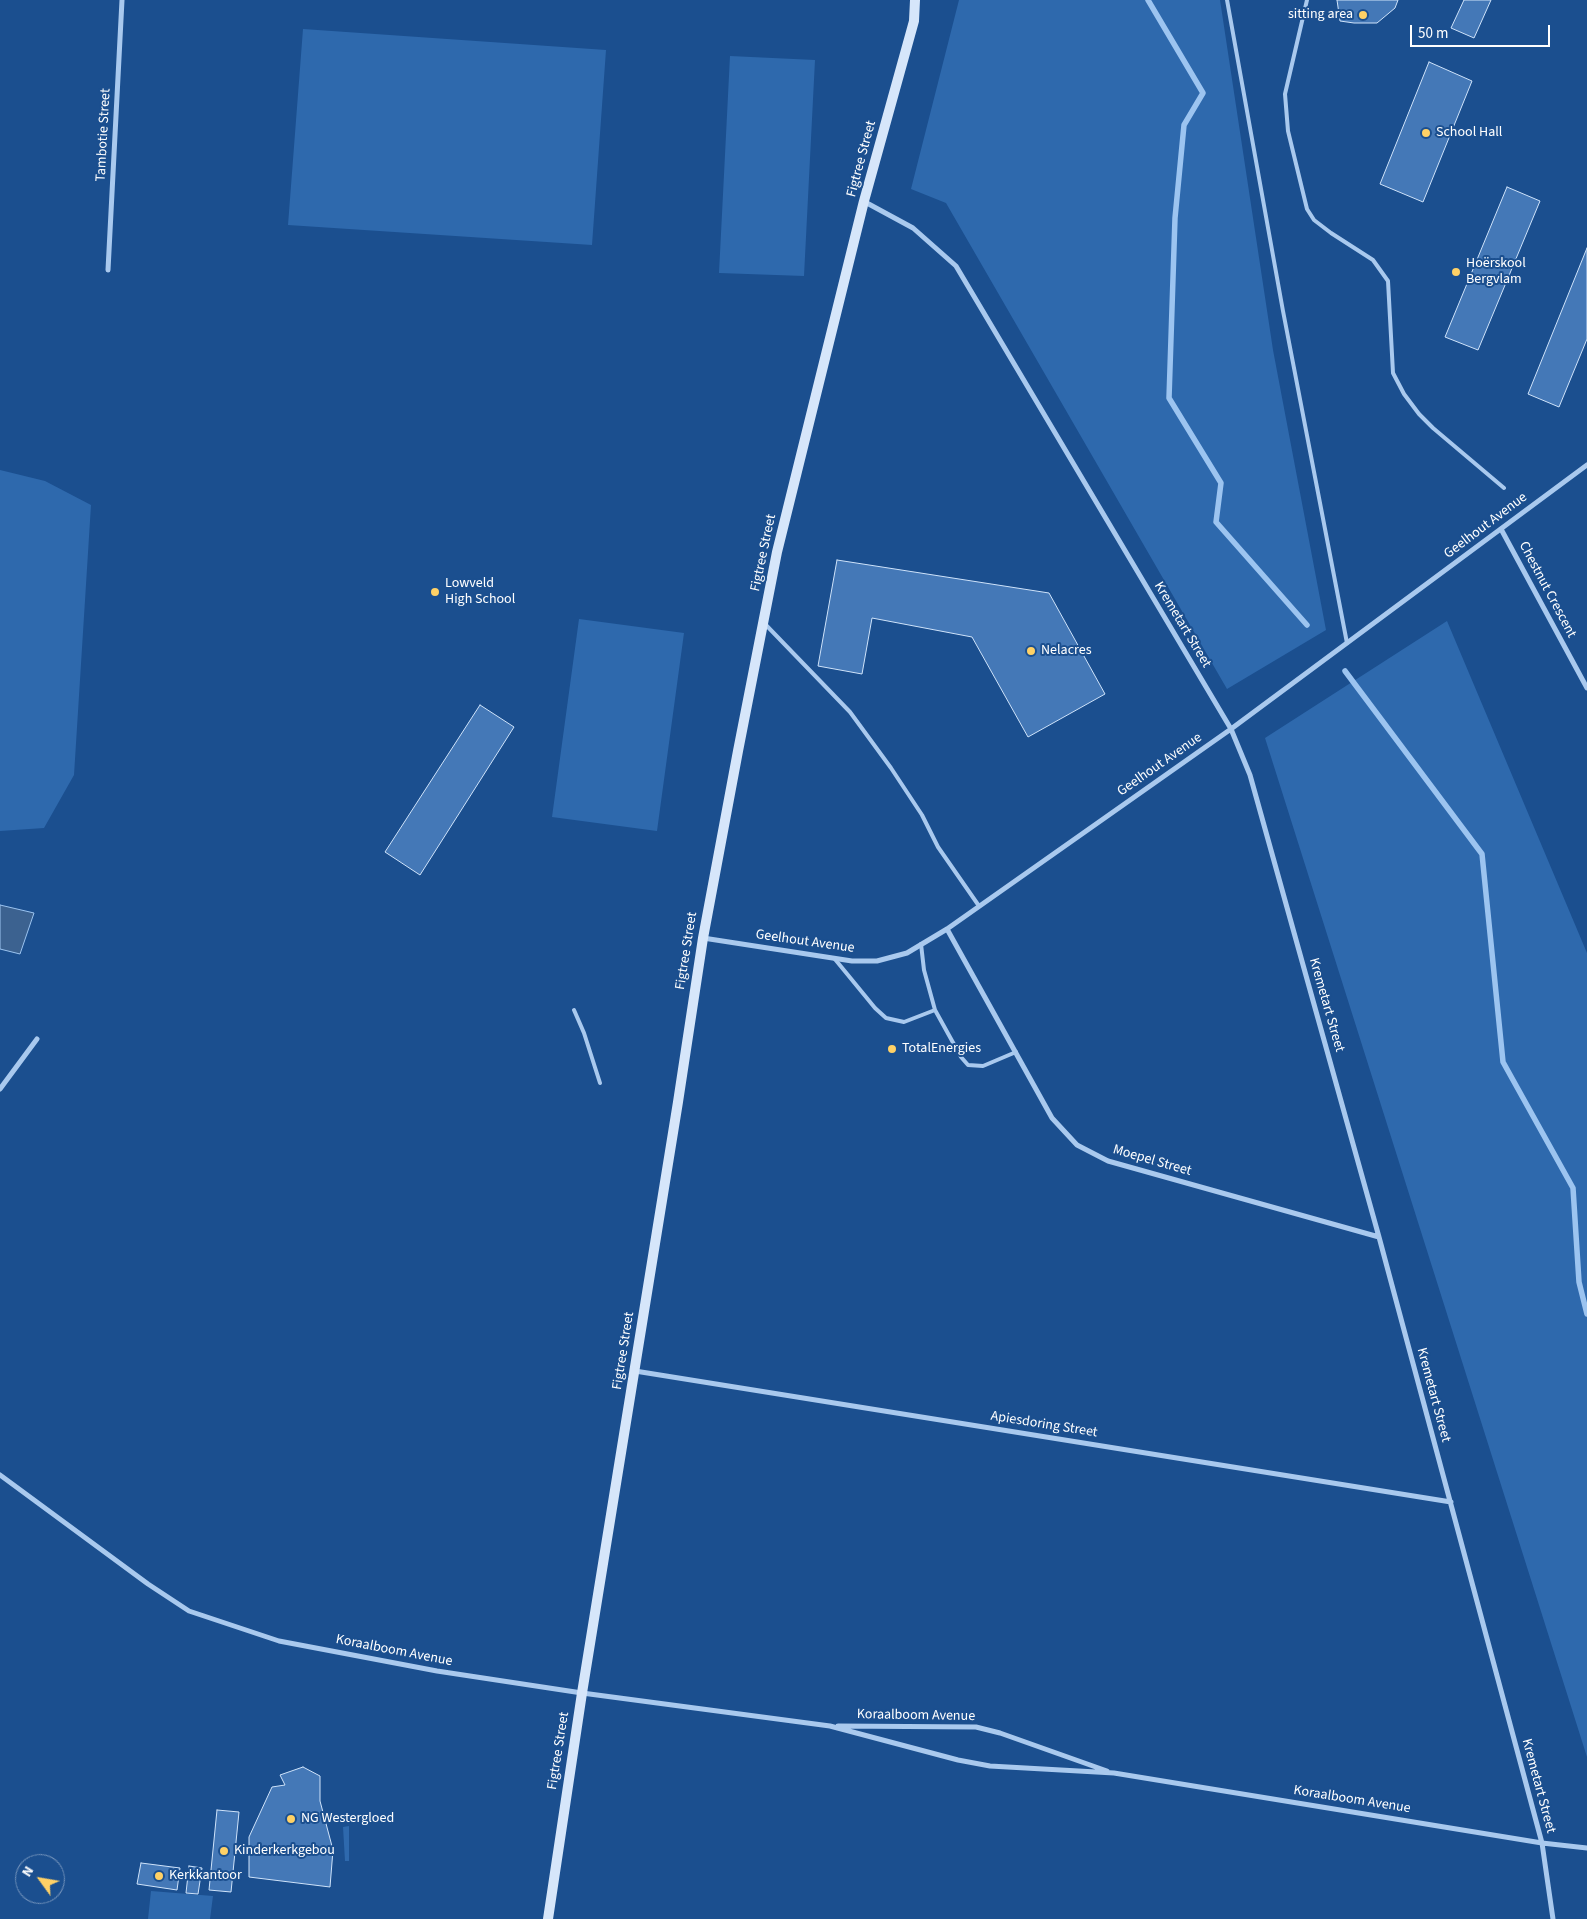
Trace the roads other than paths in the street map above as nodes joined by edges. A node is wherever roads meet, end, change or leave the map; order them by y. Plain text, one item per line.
1 (122, 0) edge
2 (916, 0) edge
3 (1227, 0) edge
4 (1307, 0) edge
5 (864, 201) junction
6 (108, 270) dead end
7 (1587, 465) edge
8 (1504, 488) dead end
9 (1501, 529) junction
10 (763, 622) junction
11 (1347, 643) junction
12 (1587, 688) edge
13 (1230, 728) junction
14 (979, 906) junction
15 (947, 929) junction
16 (703, 938) junction
17 (921, 944) junction
18 (834, 958) junction
19 (574, 1010) dead end
20 (935, 1010) junction
21 (37, 1039) dead end
22 (1016, 1052) junction
23 (600, 1083) dead end
24 (0, 1089) edge
25 (1379, 1237) junction
26 (634, 1370) junction
27 (0, 1475) edge
28 (1451, 1502) junction
29 (582, 1693) junction
30 (830, 1726) junction
31 (1114, 1773) junction
32 (1542, 1843) junction
33 (1587, 1848) edge
34 (548, 1919) edge
35 (1553, 1919) edge

1 - 6 street, Tambotie Street
2 - 5 street, Figtree Street
3 - 11 lane
4 - 8 lane
5 - 10 street, Figtree Street
5 - 13 street, Kremetart Street
7 - 9 street, Geelhout Avenue
9 - 11 street, Geelhout Avenue
9 - 12 street, Chestnut Crescent
10 - 14 lane
10 - 16 street, Figtree Street
11 - 13 street, Geelhout Avenue
13 - 14 street, Geelhout Avenue
13 - 25 street, Kremetart Street
14 - 15 street, Geelhout Avenue
15 - 17 street, Geelhout Avenue
15 - 22 street, Moepel Street
16 - 18 street, Geelhout Avenue
16 - 26 street, Figtree Street
17 - 18 street, Geelhout Avenue
17 - 20 lane
18 - 20 lane
19 - 23 lane
20 - 22 lane
21 - 24 street
22 - 25 street, Moepel Street
25 - 28 street, Kremetart Street
26 - 28 street, Apiesdoring Street
26 - 29 street, Figtree Street
27 - 29 street, Koraalboom Avenue
28 - 32 street, Kremetart Street
29 - 30 street, Koraalboom Avenue
29 - 34 street, Figtree Street
30 - 31 street, Koraalboom Avenue
30 - 31 street, Koraalboom Avenue
31 - 32 street, Koraalboom Avenue
32 - 33 street, Koraalboom Avenue
32 - 35 street, Kremetart Street

